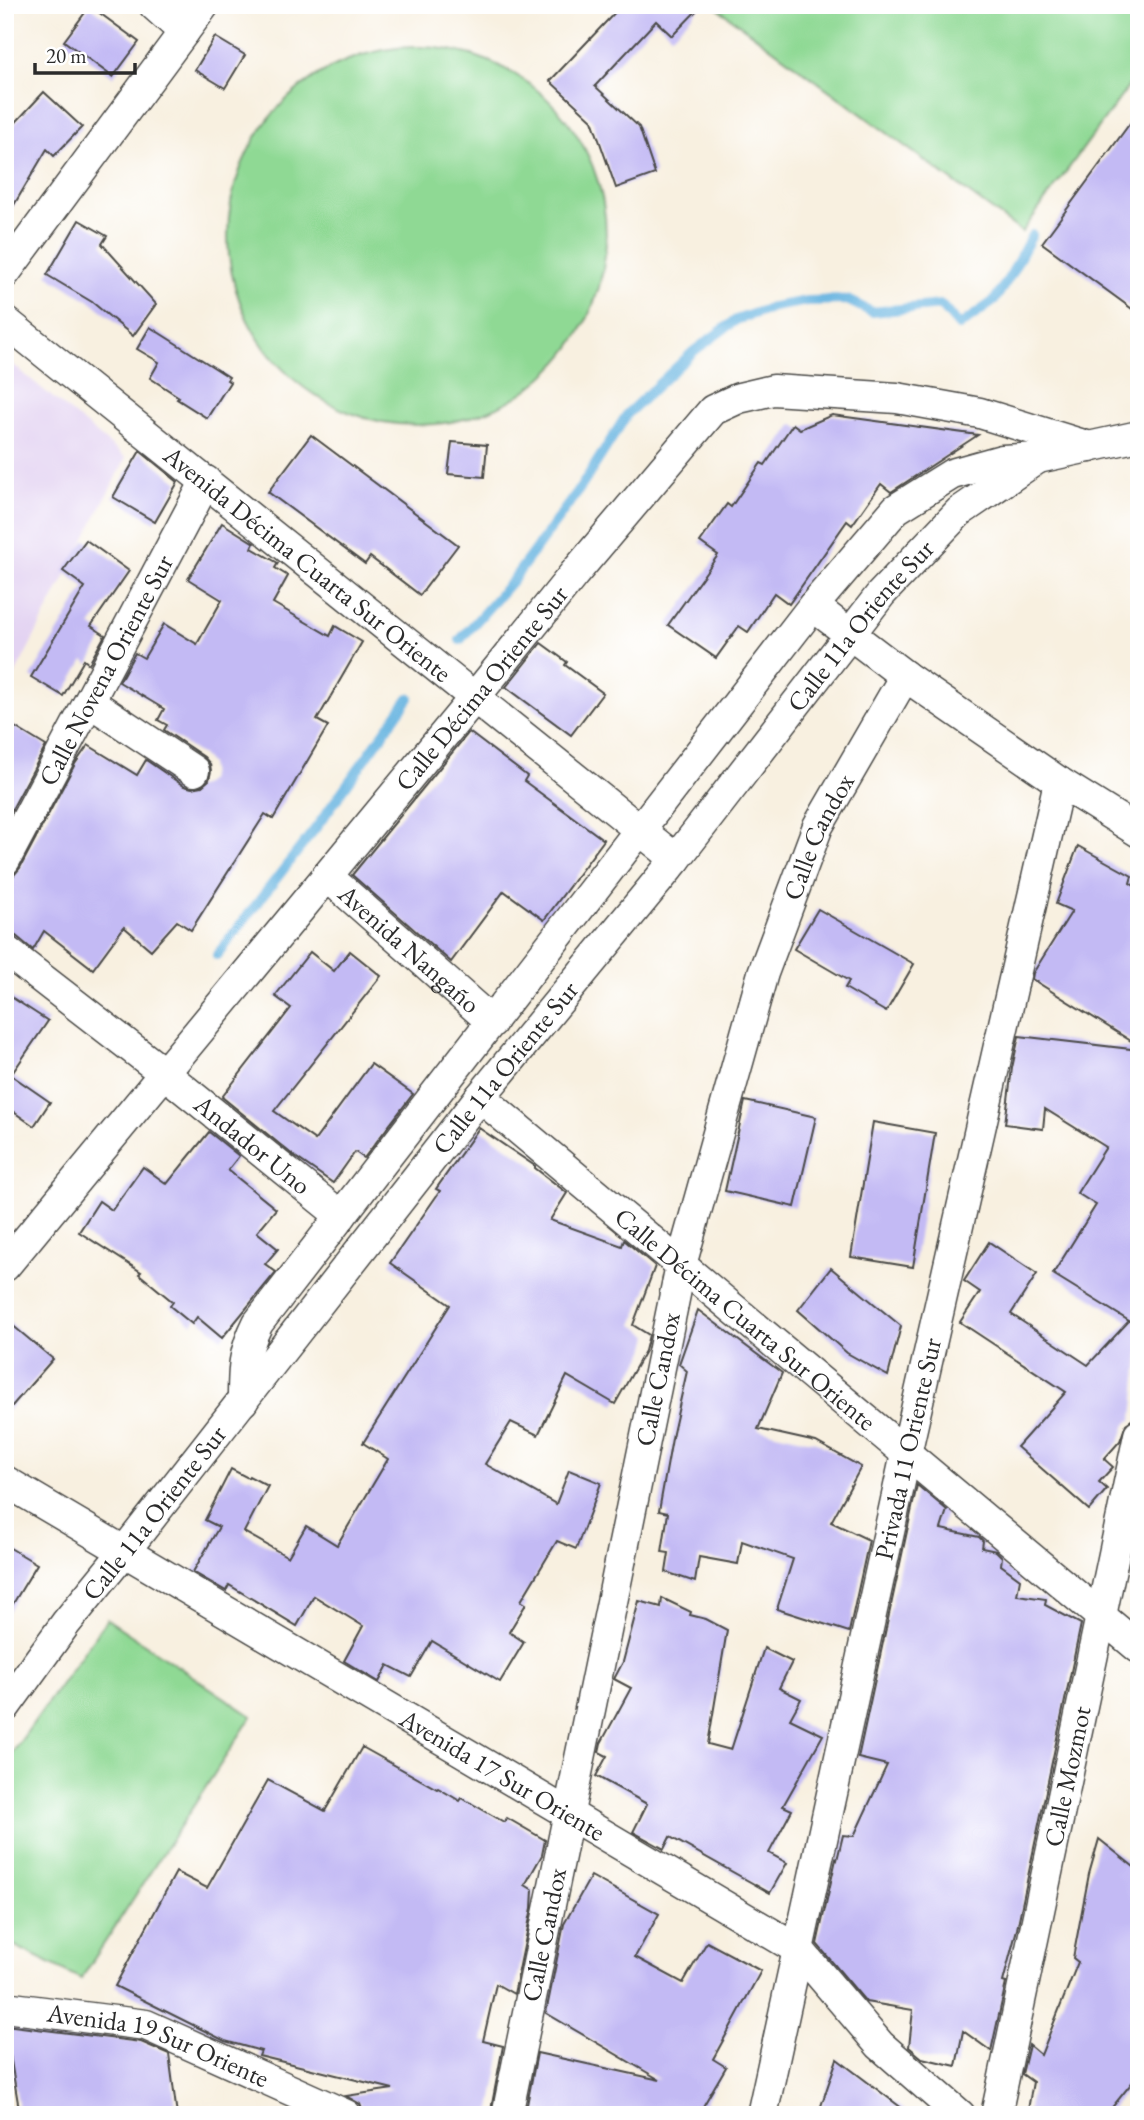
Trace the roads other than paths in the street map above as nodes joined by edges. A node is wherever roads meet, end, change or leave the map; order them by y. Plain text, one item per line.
1 (155, 5) edge
2 (204, 5) edge
3 (184, 32) junction
4 (5, 273) edge
5 (5, 321) edge
6 (1139, 436) edge
7 (1090, 447) junction
8 (1038, 458) junction
9 (206, 481) junction
10 (847, 567) junction
11 (881, 594) junction
12 (813, 606) junction
13 (850, 634) junction
14 (905, 676) junction
15 (475, 697) junction
16 (90, 702) junction
17 (194, 771) dead end
18 (1059, 782) junction
19 (641, 830) junction
20 (1139, 832) edge
21 (676, 859) junction
22 (5, 860) edge
23 (327, 876) junction
24 (5, 950) edge
25 (492, 1022) junction
26 (164, 1073) junction
27 (480, 1097) junction
28 (341, 1216) junction
29 (681, 1265) junction
30 (5, 1266) edge
31 (243, 1401) junction
32 (1139, 1436) edge
33 (906, 1454) junction
34 (5, 1481) edge
35 (124, 1552) junction
36 (1100, 1616) junction
37 (1139, 1648) edge
38 (5, 1707) edge
39 (570, 1813) junction
40 (799, 1950) junction
41 (5, 2007) edge
42 (346, 2115) edge
43 (507, 2115) edge
44 (762, 2115) edge
45 (960, 2115) edge
46 (996, 2115) edge

1 - 3 street
2 - 3 street
3 - 4 street
5 - 9 street, Avenida Décima Cuarta Sur Oriente
6 - 7 street, Calle 11a Oriente Sur
7 - 8 street, Calle 11a Oriente Sur
7 - 15 street, Calle Décima Oriente Sur
8 - 10 street, Calle 11a Oriente Sur
8 - 11 street, Calle 11a Oriente Sur
9 - 15 street, Avenida Décima Cuarta Sur Oriente
9 - 16 street, Calle Novena Oriente Sur
10 - 11 street
10 - 12 street, Calle 11a Oriente Sur
11 - 13 street, Calle 11a Oriente Sur
12 - 13 street
12 - 19 street, Calle 11a Oriente Sur
13 - 14 street
13 - 21 street, Calle 11a Oriente Sur
14 - 18 street
14 - 29 street, Calle Candox
15 - 19 street, Avenida Décima Cuarta Sur Oriente
15 - 23 street, Calle Décima Oriente Sur
16 - 17 street
16 - 22 street, Calle Novena Oriente Sur
18 - 20 street
18 - 33 street, Privada 11 Oriente Sur
19 - 21 street, Avenida Décima Cuarta Sur Oriente
19 - 25 street, Calle 11a Oriente Sur
21 - 27 street, Calle 11a Oriente Sur
23 - 25 street, Avenida Nangaño
23 - 26 street, Calle Décima Oriente Sur
24 - 26 street, Andador Uno
25 - 28 street, Calle 11a Oriente Sur
26 - 28 street, Andador Uno
26 - 30 street, Calle Décima Oriente Sur
27 - 29 street, Calle Décima Cuarta Sur Oriente
27 - 31 street, Calle 11a Oriente Sur
28 - 31 street, Calle 11a Oriente Sur
29 - 33 street, Calle Décima Cuarta Sur Oriente
29 - 39 street, Calle Candox
31 - 35 street, Calle 11a Oriente Sur
32 - 36 street, Calle Mozmot
33 - 36 street, Calle Décima Cuarta Sur Oriente
33 - 40 street, Privada 11 Oriente Sur
34 - 35 street, Avenida 17 Sur Oriente
35 - 38 street, Calle 11a Oriente Sur
35 - 39 street, Avenida 17 Sur Oriente
36 - 37 street, Calle Décima Cuarta Sur Oriente
36 - 46 street, Calle Mozmot
39 - 40 street, Avenida 17 Sur Oriente
39 - 43 street, Calle Candox
40 - 44 street, Privada 11 Oriente Sur
40 - 45 street, Avenida 17 Sur Oriente
41 - 42 street, Avenida 19 Sur Oriente

